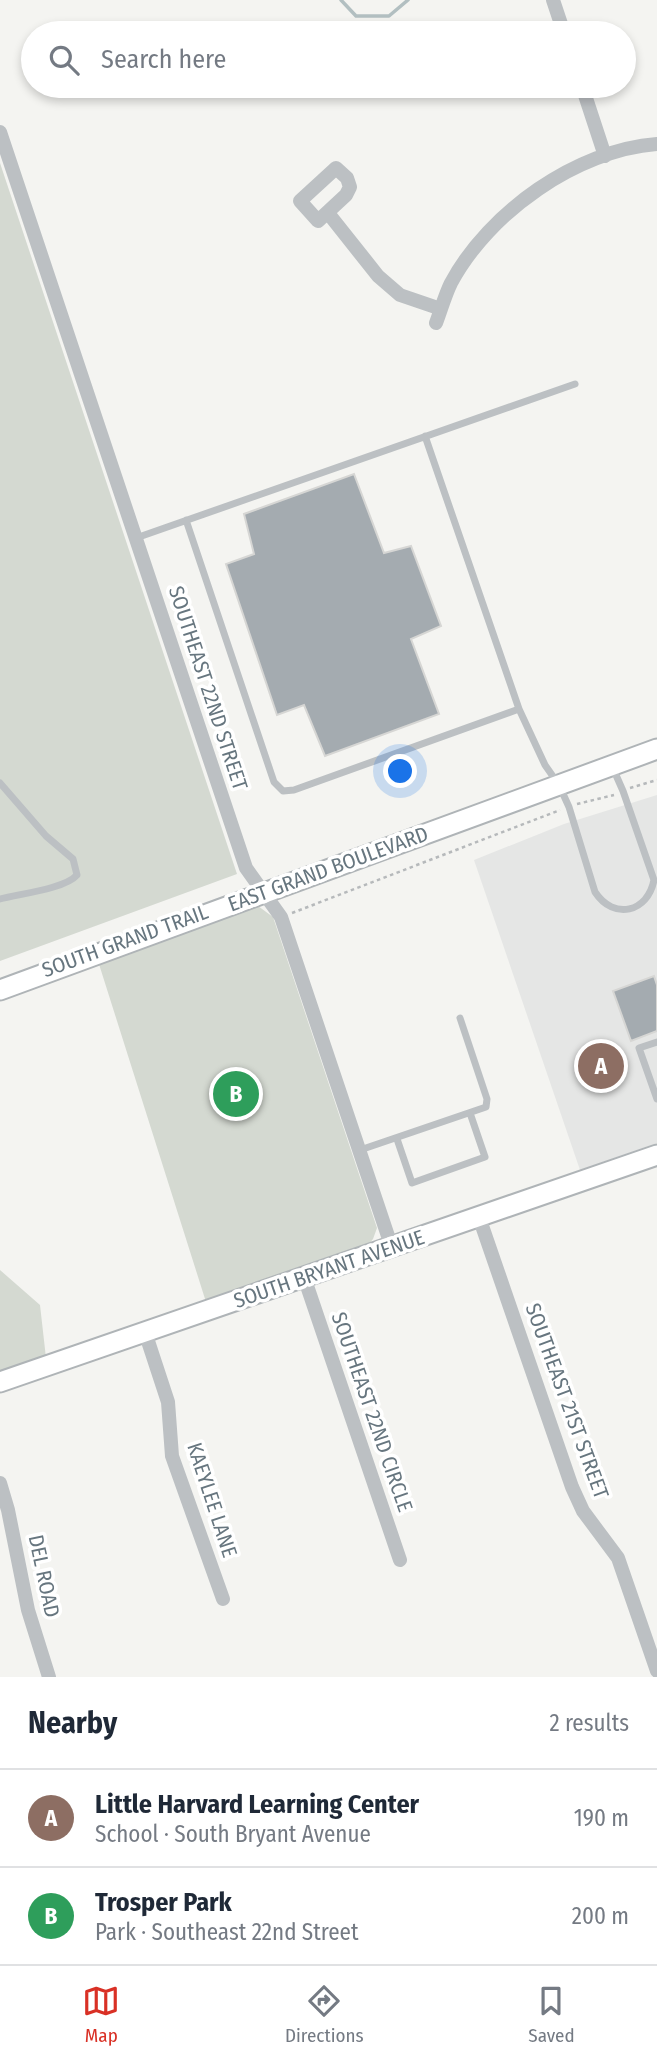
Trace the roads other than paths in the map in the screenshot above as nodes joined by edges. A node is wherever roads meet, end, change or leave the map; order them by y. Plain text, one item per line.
1 (553, 0) edge
2 (560, 21) edge
3 (586, 98) edge
4 (0, 132) edge
5 (657, 144) edge
6 (605, 156) junction
7 (328, 213) dead end
8 (575, 384) dead end
9 (425, 436) junction
10 (186, 520) junction
11 (136, 538) junction
12 (519, 709) junction
13 (657, 749) edge
14 (611, 766) junction
15 (0, 783) edge
16 (559, 785) junction
17 (262, 893) junction
18 (0, 899) edge
19 (0, 990) edge
20 (460, 1018) dead end
21 (657, 1042) edge
22 (657, 1100) edge
23 (470, 1113) junction
24 (397, 1139) junction
25 (359, 1150) junction
26 (657, 1155) edge
27 (479, 1217) junction
28 (392, 1248) junction
29 (304, 1277) junction
30 (145, 1332) junction
31 (0, 1382) edge
32 (0, 1483) edge
33 (5, 1516) edge
34 (400, 1560) dead end
35 (223, 1599) dead end
36 (657, 1671) edge
37 (49, 1677) edge

1 - 2 street
3 - 6 street
4 - 11 street, SOUTHEAST 22ND STREET
5 - 6 street
6 - 7 street
8 - 9 lane
9 - 10 lane
9 - 12 lane
10 - 11 lane
10 - 12 lane
11 - 17 street, SOUTHEAST 22ND STREET
12 - 16 lane
13 - 14 street, EAST GRAND BOULEVARD
14 - 16 street, EAST GRAND BOULEVARD
14 - 16 lane
15 - 18 lane
16 - 17 street, EAST GRAND BOULEVARD
17 - 19 street, EAST GRAND BOULEVARD
17 - 25 street, SOUTHEAST 22ND STREET
20 - 23 lane
21 - 22 lane
23 - 24 lane
23 - 24 lane
24 - 25 lane
25 - 28 street, SOUTHEAST 22ND STREET
26 - 27 street, SOUTH BRYANT AVENUE
27 - 28 street, SOUTH BRYANT AVENUE
27 - 36 street, SOUTHEAST 21ST STREET
28 - 29 street, SOUTH BRYANT AVENUE
29 - 30 street, SOUTH BRYANT AVENUE
29 - 34 street, SOUTHEAST 22ND CIRCLE
30 - 31 street, SOUTH BRYANT AVENUE
30 - 35 street, KAEYLEE LANE
32 - 33 street, DEL ROAD
33 - 37 street, DEL ROAD

